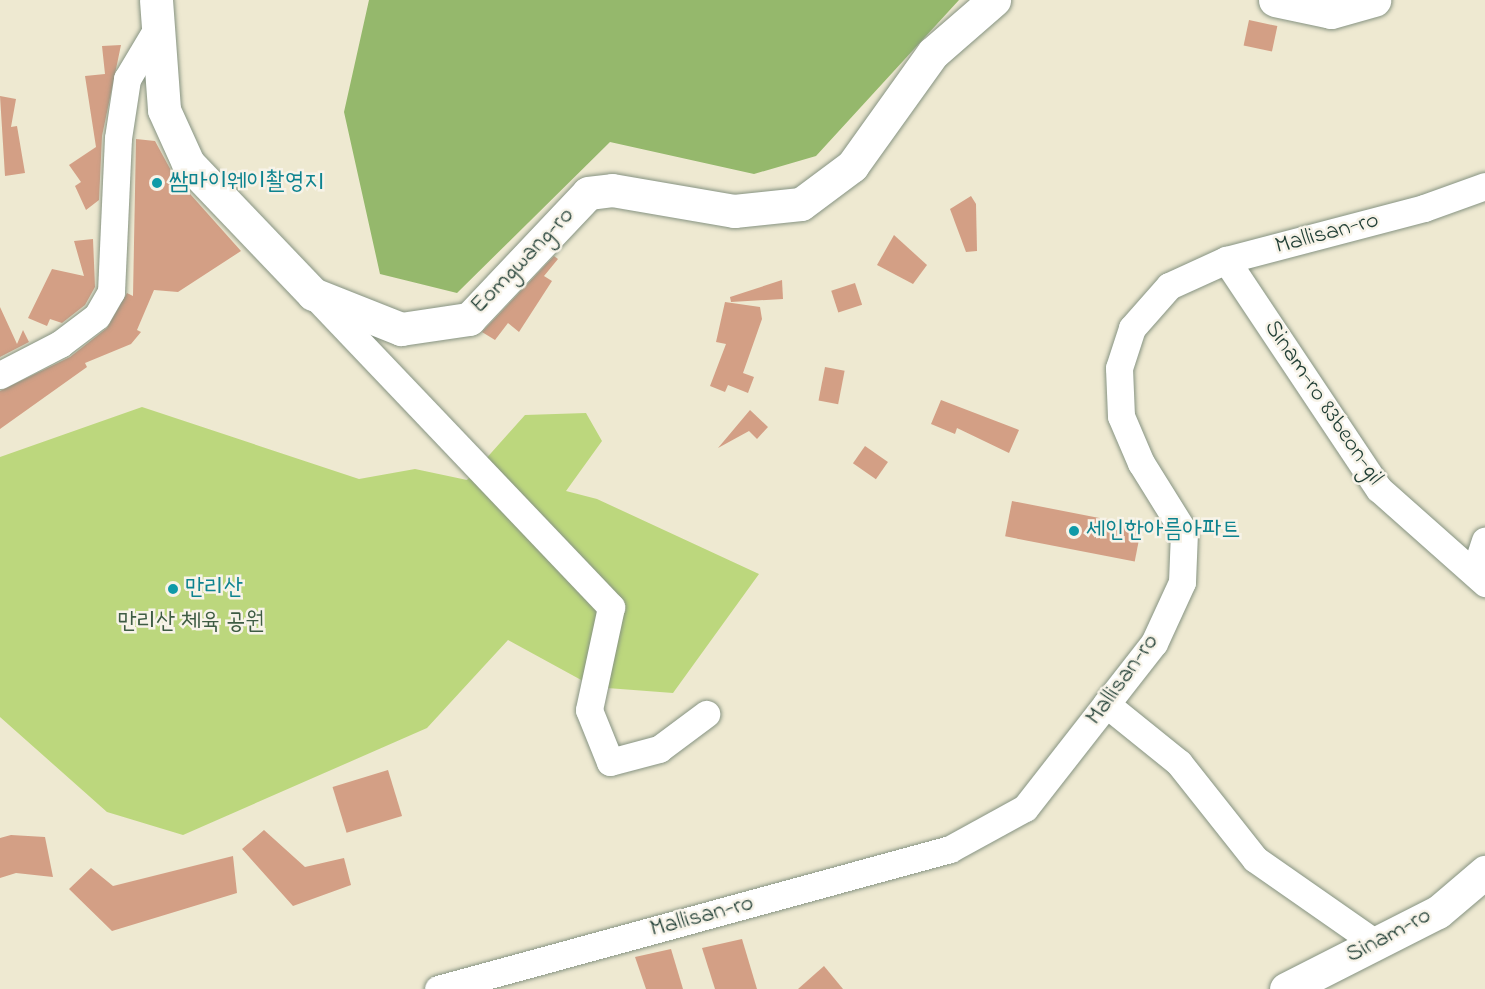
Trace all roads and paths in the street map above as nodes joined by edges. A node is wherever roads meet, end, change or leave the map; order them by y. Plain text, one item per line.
1 (156, 0) edge
2 (994, 0) edge
3 (1275, 0) edge
4 (1374, 0) edge
5 (155, 32) junction
6 (1485, 186) edge
7 (1226, 260) junction
8 (313, 294) junction
9 (0, 375) edge
10 (1485, 541) edge
11 (1480, 577) edge
12 (1106, 704) junction
13 (706, 714) dead end
14 (1485, 872) edge
15 (1377, 944) junction
16 (490, 982) edge
17 (438, 989) edge
18 (1286, 989) edge

1 - 5 main road, Eomgwang-ro
2 - 8 main road, Eomgwang-ro
3 - 4 main road
5 - 8 main road, Eomgwang-ro
5 - 9 street
6 - 7 street, Mallisan-ro
7 - 11 street, Sinam-ro 83beon-gil
7 - 12 street, Mallisan-ro
8 - 13 street
10 - 11 street
12 - 15 street
12 - 16 street, Mallisan-ro
14 - 15 main road, Sinam-ro
15 - 18 main road, Sinam-ro
16 - 17 street, Mallisan-ro

